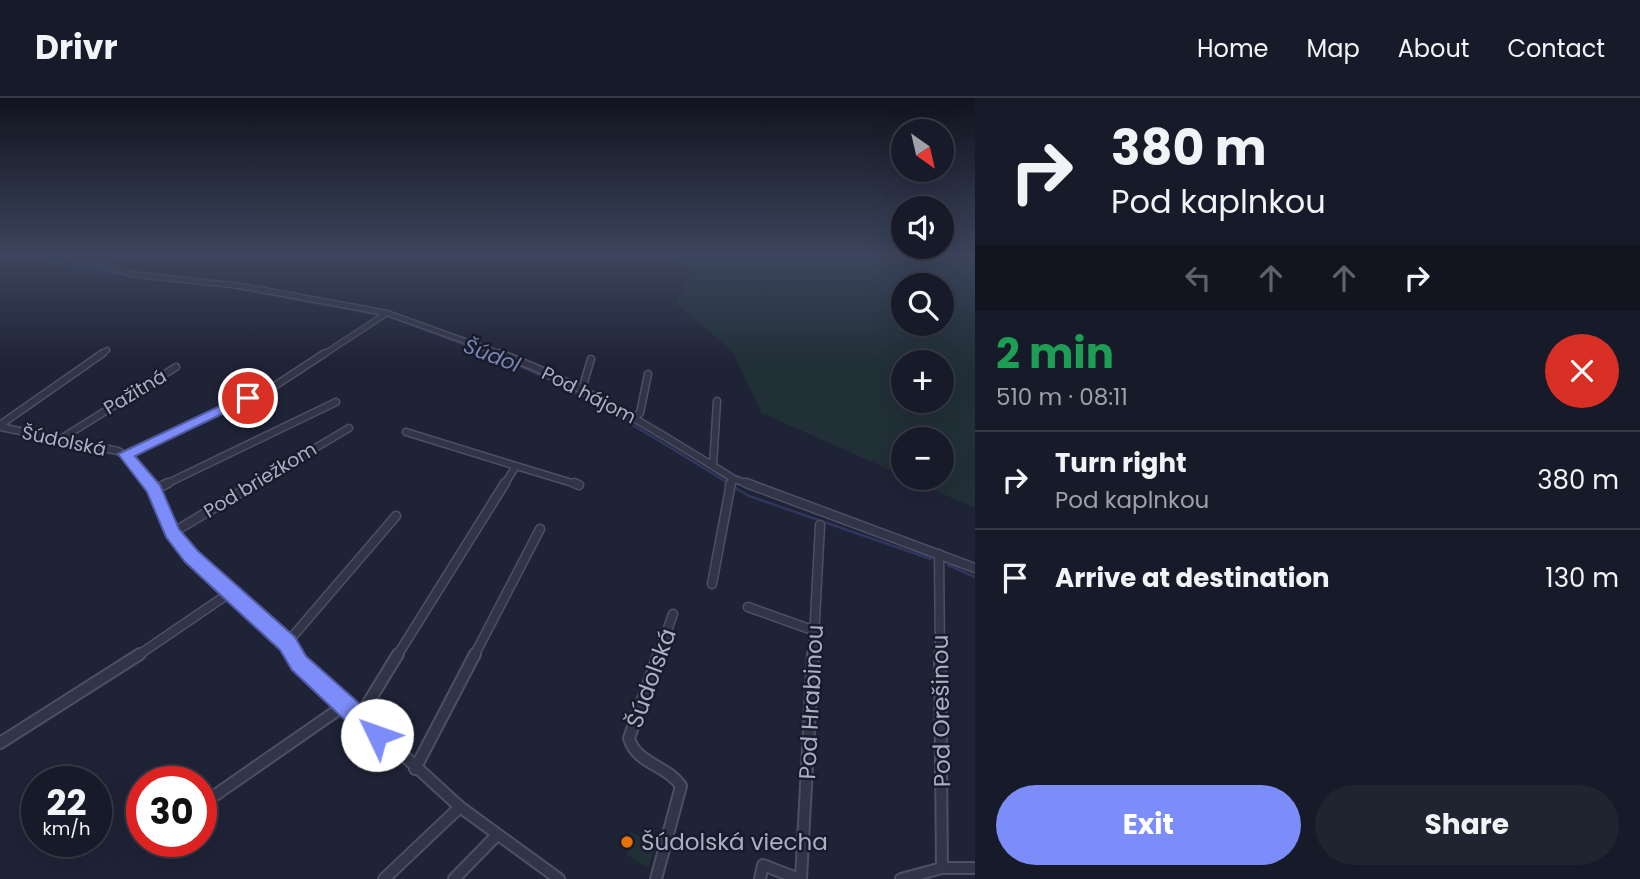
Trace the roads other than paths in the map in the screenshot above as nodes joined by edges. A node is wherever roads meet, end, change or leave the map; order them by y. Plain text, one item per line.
1 (263, 290) edge
2 (386, 315) junction
3 (107, 350) dead end
4 (592, 359) dead end
5 (176, 367) dead end
6 (648, 374) dead end
7 (579, 388) junction
8 (717, 401) dead end
9 (336, 402) dead end
10 (635, 418) junction
11 (0, 426) edge
12 (349, 428) dead end
13 (12, 430) junction
14 (406, 432) dead end
15 (0, 437) edge
16 (58, 440) junction
17 (126, 454) junction
18 (516, 466) junction
19 (713, 466) junction
20 (731, 483) junction
21 (579, 485) dead end
22 (154, 489) junction
23 (396, 516) dead end
24 (820, 525) dead end
25 (540, 529) dead end
26 (172, 533) junction
27 (939, 554) junction
28 (975, 568) edge
29 (712, 584) dead end
30 (231, 593) junction
31 (748, 607) dead end
32 (673, 614) dead end
33 (815, 631) junction
34 (287, 643) junction
35 (345, 705) junction
36 (359, 718) junction
37 (0, 743) edge
38 (415, 769) junction
39 (217, 794) edge
40 (460, 807) junction
41 (496, 836) junction
42 (942, 868) junction
43 (975, 868) edge
44 (384, 879) edge
45 (454, 879) edge
46 (559, 879) edge
47 (656, 879) edge
48 (760, 879) edge
49 (800, 879) edge
50 (901, 879) edge

1 - 2 street, Pod hájom
2 - 7 street, Pod hájom
2 - 17 street
3 - 11 street
4 - 7 street
5 - 16 street, Pažitná
6 - 10 street
7 - 10 street, Pod hájom
8 - 19 street
9 - 22 street
10 - 19 street, Pod hájom
11 - 13 street, Šúdolská
12 - 26 street, Pod briežkom
13 - 15 street
13 - 16 street, Šúdolská
14 - 18 street
16 - 17 street, Šúdolská
17 - 22 street, Šúdolská
18 - 21 street
18 - 36 street
19 - 20 street, Pod hájom
20 - 27 street, Pod hájom
20 - 29 street
22 - 26 street, Šúdolská
23 - 34 street
24 - 33 street, Pod Hrabinou
25 - 38 street
26 - 30 street, Šúdolská
27 - 28 street, Pod hájom
27 - 42 street, Pod Orešinou
30 - 34 street, Šúdolská
30 - 37 street
31 - 33 street
32 - 47 street, Šúdolská
33 - 49 street, Pod Hrabinou
34 - 35 street, Šúdolská
35 - 36 street, Šúdolská
35 - 39 street
36 - 38 street, Šúdolská
38 - 40 street, Šúdolská
40 - 41 street, Šúdolská
40 - 44 street
41 - 45 street
41 - 46 street, Šúdolská
42 - 43 street
42 - 50 street
48 - 49 street

